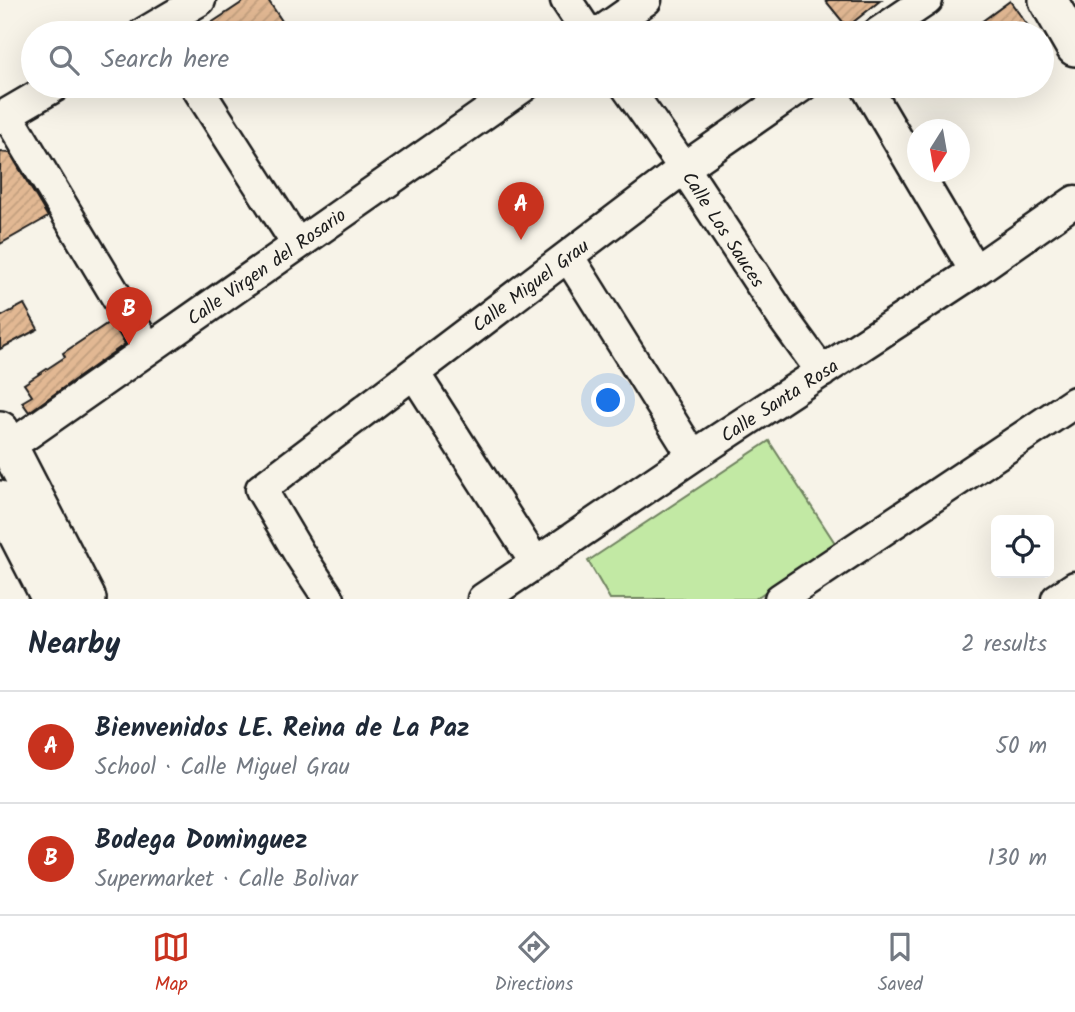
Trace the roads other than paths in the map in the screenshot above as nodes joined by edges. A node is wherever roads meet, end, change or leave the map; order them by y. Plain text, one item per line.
1 (200, 0) edge
2 (566, 0) edge
3 (646, 0) edge
4 (927, 0) edge
5 (1048, 0) edge
6 (169, 21) edge
7 (580, 21) edge
8 (616, 21) edge
9 (896, 21) edge
10 (1075, 47) edge
11 (35, 98) edge
12 (204, 98) edge
13 (507, 98) edge
14 (634, 98) edge
15 (785, 98) edge
16 (873, 98) edge
17 (4, 116) edge
18 (684, 169) junction
19 (1075, 201) edge
20 (297, 244) junction
21 (569, 256) junction
22 (975, 271) junction
23 (148, 349) junction
24 (821, 372) junction
25 (414, 373) junction
26 (1075, 402) edge
27 (4, 438) edge
28 (693, 456) junction
29 (0, 500) edge
30 (535, 562) junction
31 (1075, 587) edge
32 (51, 599) edge
33 (87, 599) edge
34 (329, 599) edge
35 (484, 599) edge
36 (780, 599) edge
37 (1057, 599) edge

1 - 6 street
2 - 7 street
3 - 8 street
4 - 9 street
5 - 10 street
11 - 17 street
12 - 20 street
13 - 20 street, Calle Virgen del Rosario
14 - 18 street, Calle Los Sauces
15 - 18 street, Calle Miguel Grau
16 - 22 street
17 - 23 street
18 - 21 street, Calle Miguel Grau
18 - 24 street, Calle Los Sauces
19 - 22 street, Calle Santa Rosa
20 - 23 street, Calle Virgen del Rosario
21 - 25 street, Calle Miguel Grau
21 - 28 street
22 - 24 street, Calle Santa Rosa
23 - 27 street, Calle Virgen del Rosario
24 - 28 street, Calle Santa Rosa
25 - 30 street
25 - 34 street, Calle Miguel Grau
26 - 36 street
27 - 33 street
28 - 30 street, Calle Santa Rosa
29 - 32 street
30 - 35 street, Calle Santa Rosa
31 - 37 street

